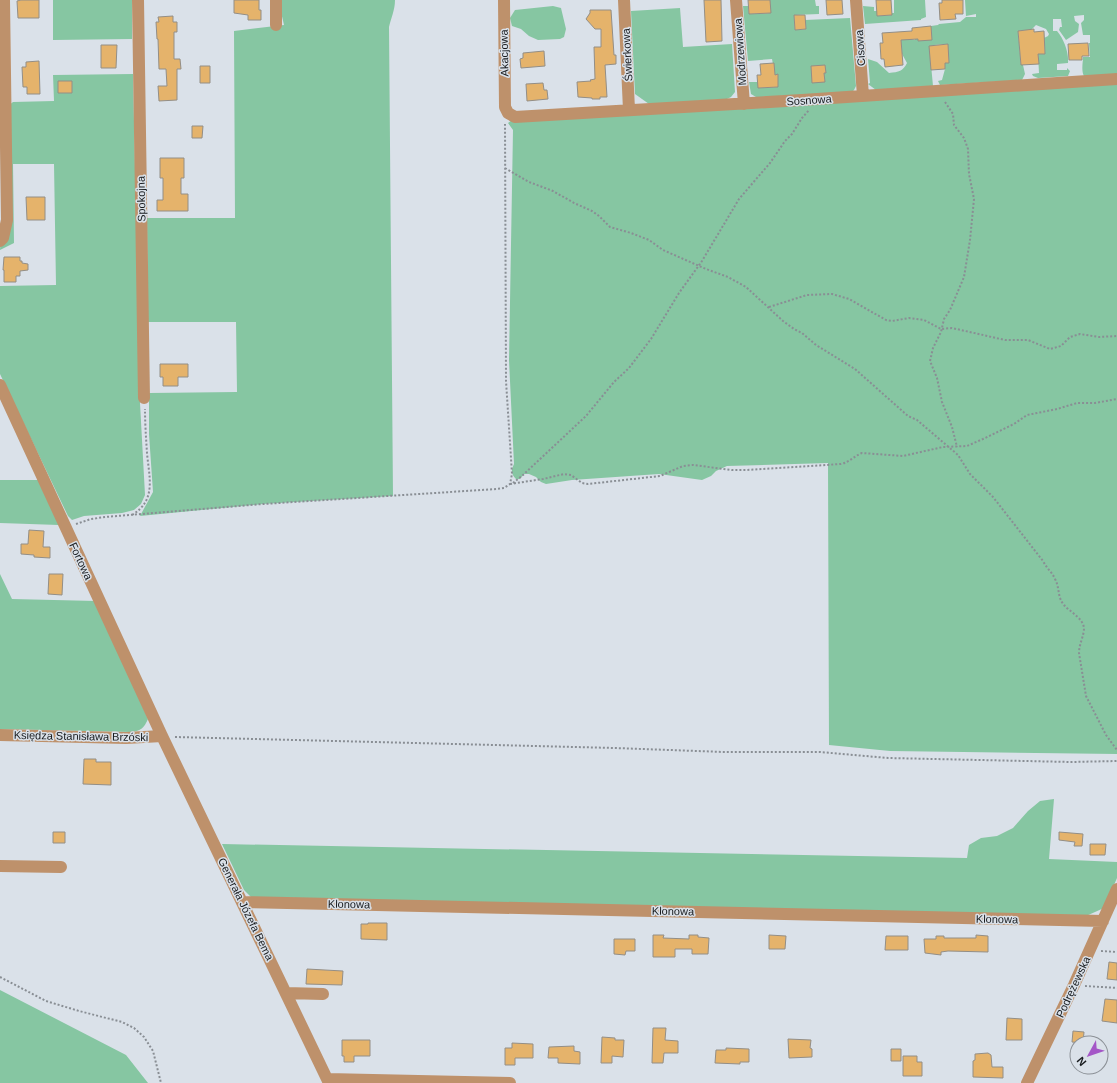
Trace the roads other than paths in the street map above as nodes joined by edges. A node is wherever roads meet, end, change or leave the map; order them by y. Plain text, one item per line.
1 (4, 0) edge
2 (138, 0) edge
3 (276, 0) edge
4 (504, 0) edge
5 (624, 0) edge
6 (736, 0) edge
7 (856, 0) edge
8 (276, 25) dead end
9 (2, 37) edge
10 (1117, 78) edge
11 (864, 96) junction
12 (744, 104) junction
13 (505, 107) joint
14 (629, 110) junction
15 (0, 241) edge
16 (0, 385) edge
17 (144, 398) road end
18 (0, 735) edge
19 (162, 736) junction
20 (0, 866) edge
21 (61, 867) dead end
22 (1117, 889) edge
23 (242, 902) junction
24 (1103, 921) junction
25 (286, 993) junction
26 (323, 994) dead end
27 (328, 1081) edge
28 (510, 1083) edge
29 (1027, 1083) edge

1 - 9 street
2 - 17 street, Spokojna
3 - 8 street
4 - 13 street, Akacjowa
5 - 14 street, Świerkowa
6 - 12 street, Modrzewiowa
7 - 11 street, Cisowa
9 - 15 street
10 - 11 street, Sosnowa
11 - 12 street, Sosnowa
12 - 14 street, Sosnowa
13 - 14 street, Sosnowa
16 - 19 street, Fortowa
18 - 19 street, Księdza Stanisława Brzóski
19 - 23 street, Generała Józefa Bema
20 - 21 street
22 - 24 street, Podrężewska
23 - 24 street, Klonowa
23 - 25 street, Generała Józefa Bema
24 - 29 street, Podrężewska
25 - 26 street
25 - 27 street, Generała Józefa Bema
27 - 28 street

